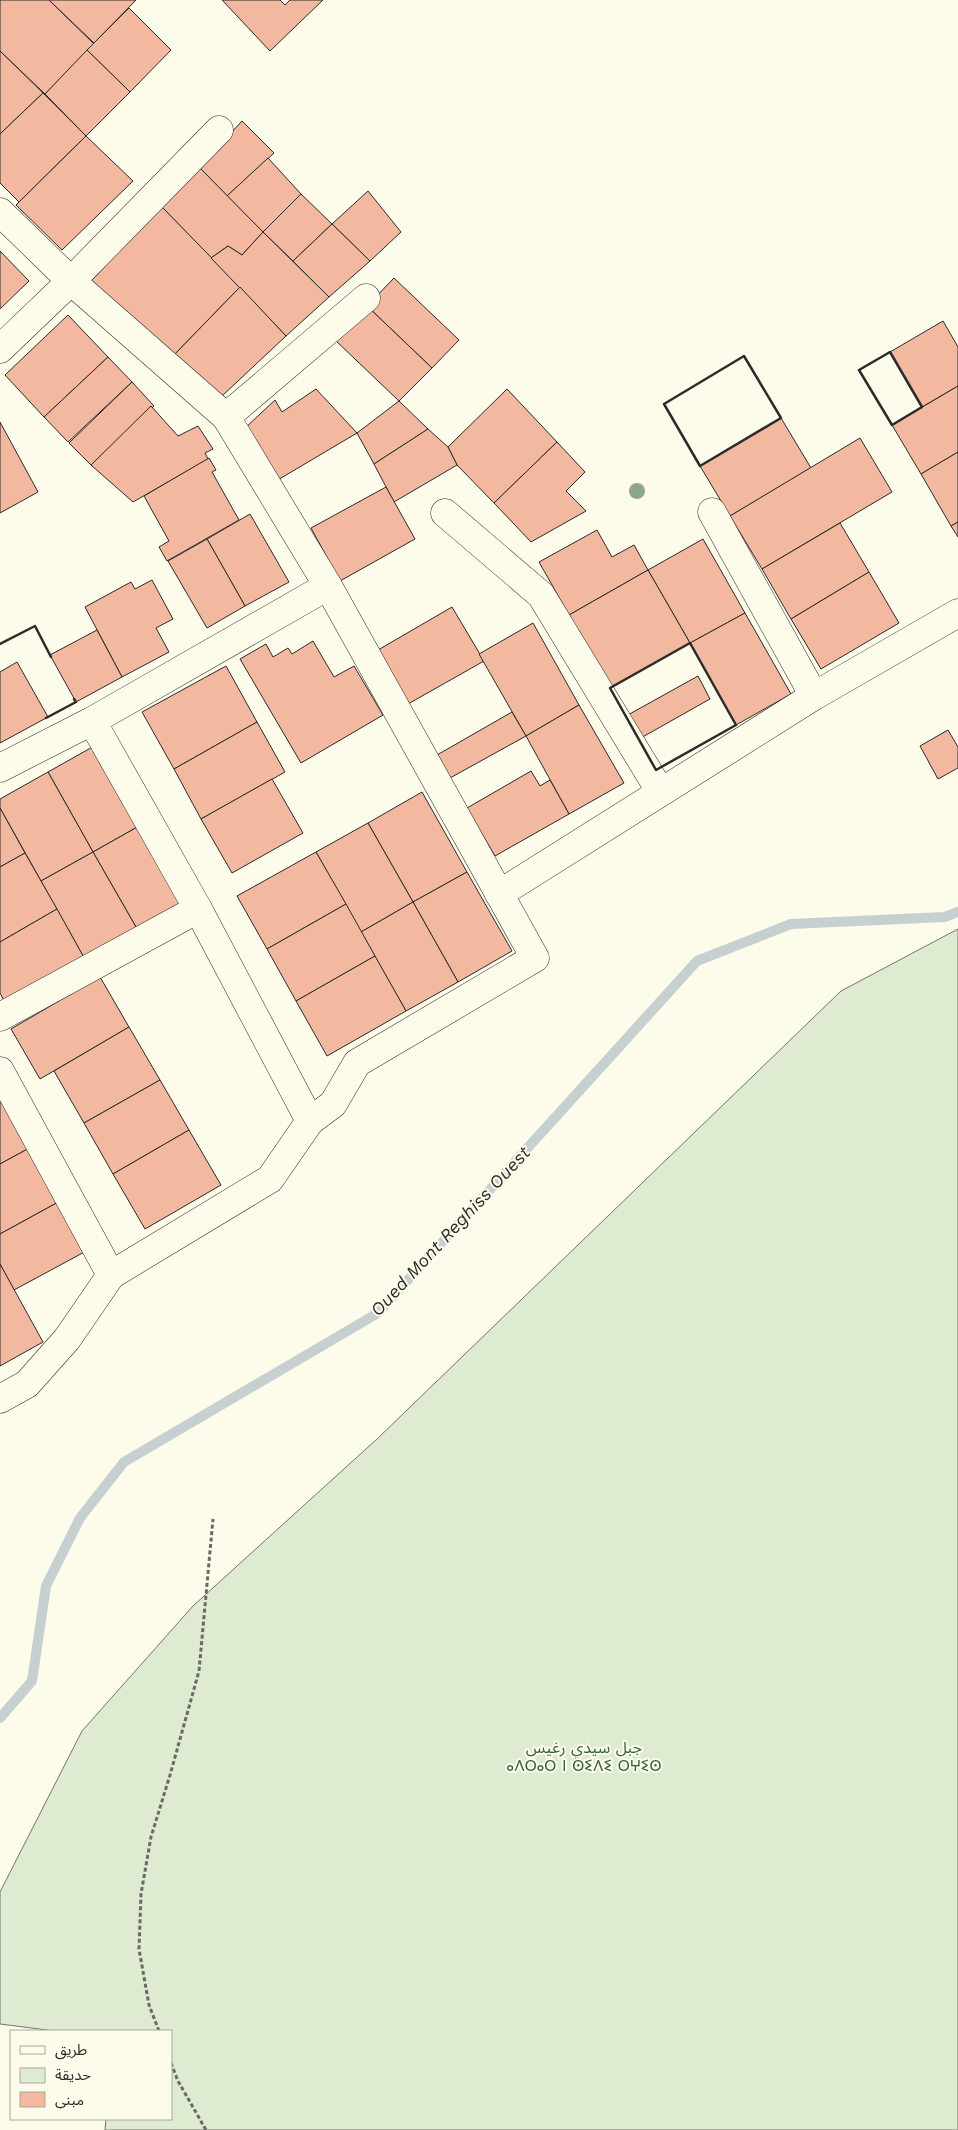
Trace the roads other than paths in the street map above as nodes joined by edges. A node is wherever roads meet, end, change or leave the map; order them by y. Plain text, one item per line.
1 (219, 130) dead end
2 (0, 212) edge
3 (71, 281) junction
4 (366, 298) dead end
5 (0, 349) edge
6 (226, 417) junction
7 (712, 512) dead end
8 (445, 513) dead end
9 (328, 586) junction
10 (958, 613) edge
11 (814, 696) junction
12 (92, 721) junction
13 (0, 768) edge
14 (660, 791) junction
15 (499, 894) junction
16 (198, 909) junction
17 (0, 1017) edge
18 (0, 1071) edge
19 (310, 1121) junction
20 (111, 1275) junction
21 (0, 1399) edge

1 - 3 street
2 - 3 street
3 - 5 street
3 - 6 street
4 - 6 street
6 - 9 street
7 - 11 street
8 - 14 street
9 - 12 street
9 - 15 street
10 - 11 street
11 - 14 street
12 - 13 street
12 - 16 street
14 - 15 street
15 - 19 street
16 - 17 street
16 - 19 street
18 - 20 street
19 - 20 street
20 - 21 street

